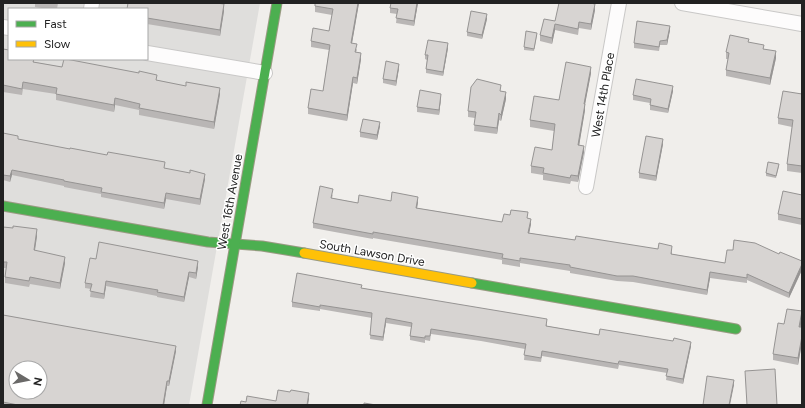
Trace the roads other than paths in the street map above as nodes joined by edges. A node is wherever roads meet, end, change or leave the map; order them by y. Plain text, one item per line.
1 (277, 3) edge
2 (619, 3) edge
3 (682, 3) edge
4 (802, 24) edge
5 (148, 53) edge
6 (265, 73) junction
7 (586, 187) dead end
8 (3, 206) edge
9 (235, 244) junction
10 (736, 329) dead end
11 (207, 405) edge

1 - 6 street, West 16th Avenue
2 - 7 street, West 14th Place
3 - 4 street
5 - 6 street
6 - 9 street, West 16th Avenue
8 - 9 street, South Lawson Drive
9 - 10 street, South Lawson Drive
9 - 11 street, West 16th Avenue

